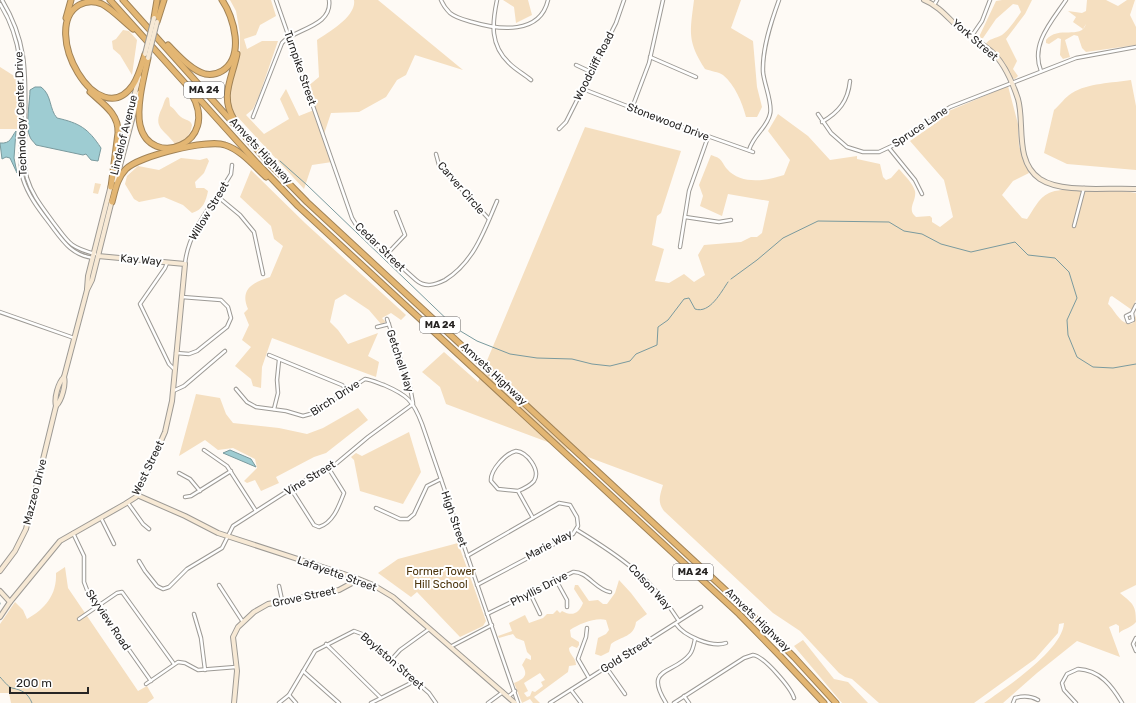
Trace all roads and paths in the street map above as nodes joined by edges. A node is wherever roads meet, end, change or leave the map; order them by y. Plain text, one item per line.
1 (2, 0) edge
2 (71, 0) edge
3 (110, 0) edge
4 (124, 0) edge
5 (158, 0) edge
6 (163, 0) edge
7 (222, 0) edge
8 (226, 0) edge
9 (276, 0) edge
10 (329, 0) edge
11 (441, 0) edge
12 (497, 0) edge
13 (548, 0) edge
14 (624, 0) edge
15 (663, 0) edge
16 (779, 0) edge
17 (924, 0) edge
18 (937, 0) edge
19 (990, 0) edge
20 (1066, 0) edge
21 (0, 4) edge
22 (934, 5) junction
23 (155, 20) junction
24 (493, 27) junction
25 (148, 28) junction
26 (290, 37) junction
27 (971, 37) junction
28 (1136, 47) edge
29 (153, 48) junction
30 (146, 56) junction
31 (650, 57) junction
32 (576, 66) dead end
33 (172, 68) junction
34 (1041, 71) junction
35 (591, 72) junction
36 (696, 77) dead end
37 (532, 80) dead end
38 (850, 81) dead end
39 (1011, 83) junction
40 (582, 89) junction
41 (632, 108) junction
42 (818, 114) dead end
43 (253, 117) dead end
44 (822, 122) junction
45 (559, 129) dead end
46 (323, 137) joint
47 (708, 137) junction
48 (889, 148) junction
49 (749, 150) junction
50 (259, 151) junction
51 (754, 152) dead end
52 (436, 154) dead end
53 (232, 165) dead end
54 (111, 187) junction
55 (1085, 188) junction
56 (1136, 189) edge
57 (922, 194) dead end
58 (217, 196) junction
59 (497, 201) dead end
60 (112, 202) junction
61 (298, 206) junction
62 (396, 212) dead end
63 (685, 217) junction
64 (489, 219) junction
65 (731, 220) dead end
66 (1074, 226) dead end
67 (680, 247) dead end
68 (387, 254) junction
69 (93, 256) junction
70 (98, 256) junction
71 (167, 262) junction
72 (185, 264) junction
73 (89, 270) joint
74 (95, 270) joint
75 (264, 274) dead end
76 (87, 290) junction
77 (181, 297) junction
78 (181, 304) joint
79 (1136, 305) edge
80 (0, 312) edge
81 (1132, 313) dead end
82 (387, 319) dead end
83 (389, 324) junction
84 (376, 327) dead end
85 (74, 338) junction
86 (225, 351) dead end
87 (176, 353) junction
88 (269, 355) dead end
89 (279, 360) junction
90 (174, 369) junction
91 (236, 389) dead end
92 (348, 390) junction
93 (173, 391) junction
94 (413, 404) junction
95 (274, 409) junction
96 (204, 450) dead end
97 (329, 469) junction
98 (231, 470) junction
99 (179, 474) dead end
100 (440, 480) junction
101 (291, 489) junction
102 (200, 490) junction
103 (518, 491) junction
104 (137, 494) junction
105 (185, 497) dead end
106 (128, 503) junction
107 (376, 508) dead end
108 (256, 511) junction
109 (101, 518) junction
110 (533, 518) junction
111 (149, 529) dead end
112 (577, 530) junction
113 (73, 532) junction
114 (228, 536) junction
115 (114, 544) dead end
116 (467, 556) junction
117 (139, 561) dead end
118 (0, 572) edge
119 (356, 578) junction
120 (556, 580) junction
121 (219, 585) dead end
122 (477, 585) junction
123 (279, 586) dead end
124 (0, 591) edge
125 (610, 592) dead end
126 (530, 593) junction
127 (282, 600) junction
128 (10, 602) junction
129 (98, 606) junction
130 (567, 607) dead end
131 (701, 607) dead end
132 (194, 614) dead end
133 (488, 614) junction
134 (540, 614) dead end
135 (0, 617) edge
136 (79, 619) dead end
137 (679, 621) junction
138 (243, 622) junction
139 (676, 624) junction
140 (492, 625) junction
141 (587, 628) dead end
142 (429, 629) junction
143 (1136, 638) edge
144 (695, 639) junction
145 (726, 643) dead end
146 (326, 644) junction
147 (450, 647) junction
148 (1136, 651) edge
149 (391, 660) junction
150 (174, 664) junction
151 (236, 667) junction
152 (606, 667) junction
153 (205, 670) junction
154 (303, 671) junction
155 (589, 678) junction
156 (414, 680) junction
157 (151, 681) junction
158 (146, 684) dead end
159 (571, 690) junction
160 (514, 691) junction
161 (504, 692) junction
162 (625, 694) dead end
163 (289, 695) junction
164 (508, 696) junction
165 (684, 696) junction
166 (381, 698) junction
167 (794, 698) dead end
168 (1038, 700) dead end
169 (234, 703) edge
170 (279, 703) edge
171 (296, 703) edge
172 (340, 703) edge
173 (371, 703) edge
174 (436, 703) edge
175 (488, 703) edge
176 (517, 703) edge
177 (550, 703) edge
178 (581, 703) edge
179 (666, 703) edge
180 (674, 703) edge
181 (689, 703) edge
182 (824, 703) edge
183 (836, 703) edge
184 (1013, 703) edge
185 (1076, 703) edge
186 (1122, 703) edge

1 - 69 street, Technology Center Drive
2 - 54 highway
3 - 29 highway, Amvets Highway / MA 24
4 - 25 highway, Amvets Highway / MA 24
5 - 23 highway
6 - 23 highway
7 - 25 highway
8 - 50 highway
9 - 26 street, Turnpike Street
10 - 26 street
11 - 24 street
12 - 24 street
13 - 24 street
14 - 35 street, Woodcliff Road
15 - 31 street
16 - 49 street
17 - 22 main road, York Street
18 - 22 street
19 - 27 street
20 - 34 street
21 - 69 street, Technology Center Drive
22 - 27 main road, York Street
23 - 30 main road, Lindelof Avenue, bridge
24 - 37 street
25 - 50 highway, Amvets Highway / MA 24
26 - 43 street
26 - 46 street, Turnpike Street
27 - 39 main road, York Street
28 - 34 street, Spruce Lane
29 - 30 highway
29 - 33 highway, Amvets Highway / MA 24
30 - 33 highway
30 - 54 main road, Lindelof Avenue
30 - 60 main road, Lindelof Avenue
31 - 36 street
31 - 41 street
32 - 35 street
33 - 61 highway, Amvets Highway / MA 24
34 - 39 street, Spruce Lane
35 - 40 street, Woodcliff Road
38 - 44 street
39 - 48 street, Spruce Lane
39 - 55 main road, York Street
40 - 41 street, Stonewood Drive
40 - 45 street, Woodcliff Road
41 - 47 street, Stonewood Drive
42 - 44 street, Spruce Lane
44 - 48 street, Spruce Lane
46 - 68 street, Cedar Street
47 - 49 street, Stonewood Drive
47 - 63 street
48 - 57 street
49 - 51 street, Stonewood Drive
50 - 183 highway, Amvets Highway / MA 24
52 - 64 street, Carver Circle
53 - 58 street, Willow Street
54 - 69 main road, Lindelof Avenue
55 - 56 main road, York Street
55 - 66 street
58 - 72 street, Willow Street
58 - 75 street
59 - 64 street
60 - 61 highway
60 - 70 main road, Lindelof Avenue
61 - 182 highway, Amvets Highway / MA 24
62 - 68 street
63 - 65 street
63 - 67 street
64 - 68 street, Cedar Street
69 - 70 street, Technology Center Drive
69 - 73 main road, Lindelof Avenue
70 - 71 main road, Kay Way
70 - 74 main road, Lindelof Avenue
71 - 72 main road, Kay Way
71 - 90 street
72 - 77 main road, Willow Street
73 - 76 main road, Mazzeo Drive
74 - 76 main road, Mazzeo Drive
76 - 85 main road, Mazzeo Drive
77 - 78 main road, Willow Street
77 - 87 street
78 - 87 main road, West Street
79 - 81 street
80 - 85 street
82 - 83 street, Getchell Way
83 - 84 street
83 - 94 street, Getchell Way
85 - 118 main road, Mazzeo Drive
86 - 93 street
87 - 90 main road, West Street
88 - 89 street
89 - 92 street
89 - 95 street
90 - 93 main road, West Street
91 - 95 street, Birch Drive
92 - 94 street, Birch Drive
92 - 95 street, Birch Drive
93 - 104 main road, West Street
94 - 97 street, Vine Street
94 - 100 street, High Street
96 - 98 street
97 - 101 street, Vine Street
97 - 101 street
98 - 102 street
98 - 108 street
99 - 102 street
100 - 107 street
100 - 116 street, High Street
101 - 108 street, Vine Street
102 - 105 street
103 - 103 street
103 - 110 street
104 - 106 main road, West Street
104 - 114 main road, Lafayette Street
106 - 109 main road, West Street
106 - 111 street
108 - 114 street, Vine Street
109 - 113 main road, West Street
109 - 115 street
110 - 112 street, Marie Way
110 - 116 street, Marie Way
112 - 122 street, Marie Way
112 - 137 street, Colson Way
113 - 128 main road, West Street
113 - 129 street, Skyview Road
114 - 117 street, Vine Street
114 - 119 main road, Lafayette Street
116 - 122 street, High Street
119 - 127 main road, Grove Street
119 - 142 main road, Lafayette Street
120 - 125 street, Phyllis Drive
120 - 126 street, Phyllis Drive
120 - 130 street
121 - 138 street
122 - 133 street, High Street
123 - 127 street
124 - 128 main road
126 - 133 street, Phyllis Drive
126 - 134 street
127 - 138 main road, Grove Street
128 - 135 main road, West Street
129 - 136 street
129 - 150 street
129 - 157 street, Skyview Road
131 - 137 street, Gold Street
132 - 153 street
133 - 140 street, High Street
137 - 139 street, Gold Street
138 - 151 main road, Grove Street
139 - 144 street
139 - 152 street, Gold Street
140 - 147 street
140 - 160 street, High Street
141 - 155 street
142 - 147 main road, Lafayette Street
142 - 149 street
143 - 148 street
144 - 145 street
144 - 179 street
146 - 149 street, Boylston Street
146 - 154 street, Boylston Street
146 - 166 street
147 - 161 main road, Lafayette Street
149 - 156 street, Boylston Street
150 - 153 street
150 - 157 street
151 - 153 street
151 - 169 main road, Grove Street
152 - 155 street, Gold Street
152 - 162 street
154 - 163 street, Boylston Street
154 - 172 street
155 - 159 street, Gold Street
156 - 166 street
156 - 174 street, Boylston Street
157 - 158 street
159 - 177 street, Gold Street
159 - 178 street
160 - 164 street
160 - 176 street, High Street
161 - 164 main road, Lafayette Street
161 - 175 street
163 - 170 street, Boylston Street
163 - 171 street
164 - 176 main road, Lafayette Street
165 - 167 street
165 - 180 street
165 - 181 street
166 - 173 street
168 - 184 street
185 - 186 street

